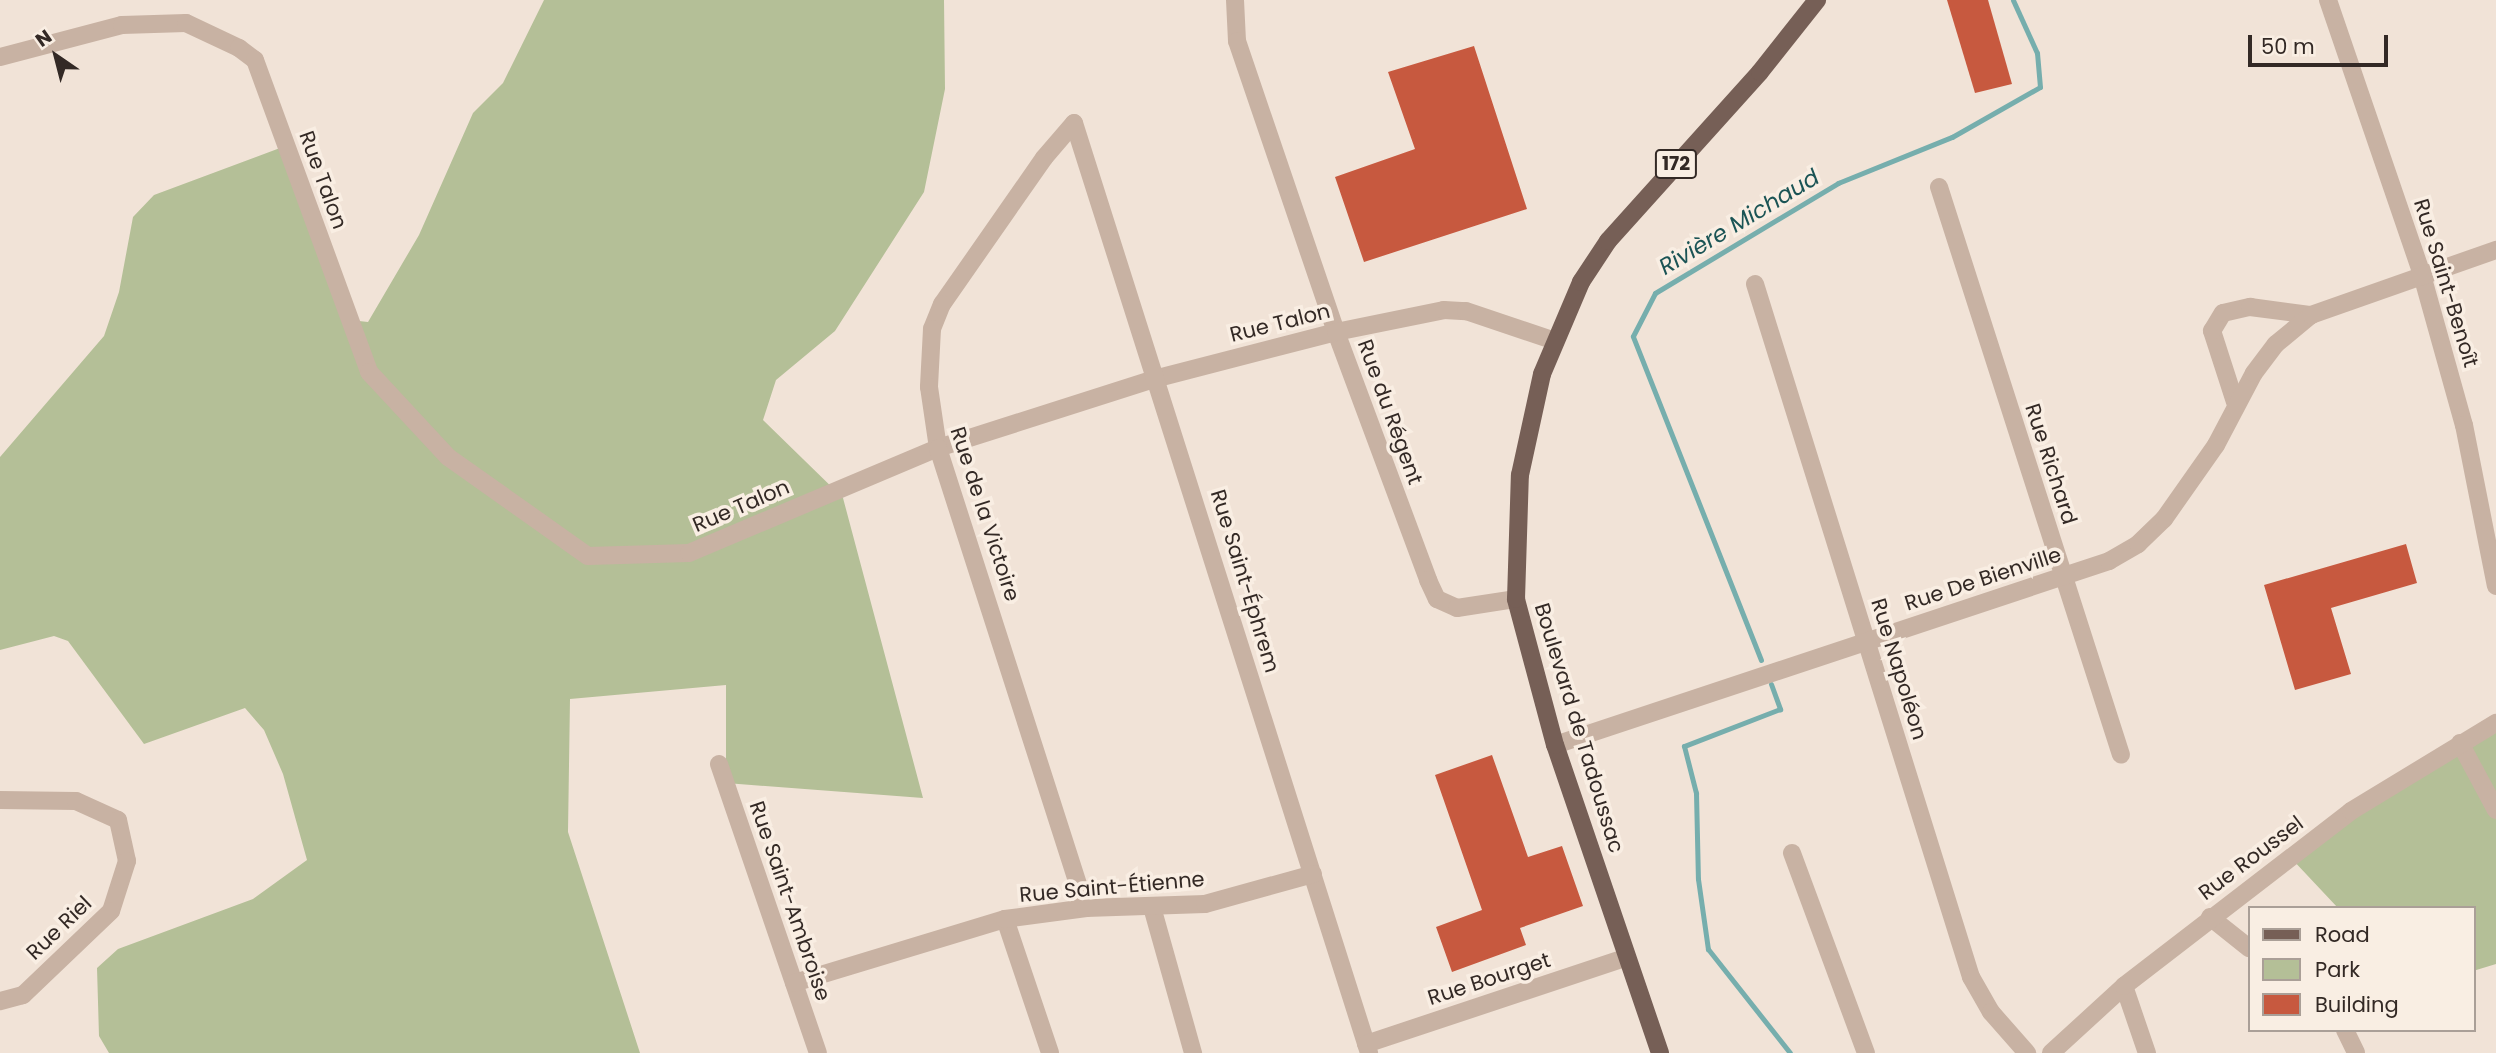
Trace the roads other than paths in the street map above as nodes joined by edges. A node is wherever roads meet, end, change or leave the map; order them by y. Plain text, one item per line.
1 (1235, 0) edge
2 (1817, 0) edge
3 (2328, 0) edge
4 (0, 57) edge
5 (1074, 123) joint
6 (1939, 187) dead end
7 (2496, 250) edge
8 (2422, 275) junction
9 (1755, 284) dead end
10 (2311, 315) junction
11 (1336, 332) junction
12 (1555, 341) junction
13 (1158, 379) junction
14 (2235, 402) junction
15 (938, 448) junction
16 (2062, 576) junction
17 (2496, 586) edge
18 (1516, 599) junction
19 (1867, 641) junction
20 (2496, 723) edge
21 (2460, 743) junction
22 (1556, 745) junction
23 (2122, 755) dead end
24 (719, 764) dead end
25 (0, 800) edge
26 (2496, 810) edge
27 (1792, 853) dead end
28 (1313, 874) junction
29 (1152, 907) junction
30 (1086, 908) junction
31 (2210, 917) junction
32 (1005, 919) junction
33 (2248, 946) edge
34 (1627, 957) junction
35 (794, 984) junction
36 (2124, 986) junction
37 (0, 1001) edge
38 (2346, 1032) edge
39 (1368, 1049) edge
40 (818, 1053) edge
41 (1050, 1053) edge
42 (1192, 1053) edge
43 (1660, 1053) edge
44 (1866, 1053) edge
45 (2027, 1053) edge
46 (2051, 1053) edge
47 (2147, 1053) edge
48 (2356, 1053) edge

1 - 11 street, Rue du Régent
2 - 12 main road, Boulevard de Tadoussac / 172
3 - 8 street, Rue Saint-Benoît
4 - 15 street, Rue Talon
5 - 13 street, Rue Saint-Éphrem
5 - 15 street, Rue de la Victoire
6 - 16 street, Rue Richard
7 - 8 street, Rue De Bienville
8 - 10 street, Rue De Bienville
8 - 17 street, Rue Saint-Benoît
9 - 19 street, Rue Napoléon
10 - 14 street, Rue De Bienville
10 - 14 street, Rue De Bienville
11 - 12 street, Rue Talon
11 - 13 street, Rue Talon
11 - 18 street, Rue du Régent
12 - 18 main road, Boulevard de Tadoussac / 172
13 - 15 street, Rue Talon
13 - 28 street, Rue Saint-Éphrem
14 - 16 street, Rue De Bienville
15 - 30 street, Rue de la Victoire
16 - 19 street, Rue De Bienville
16 - 23 street, Rue Richard
18 - 22 main road, Boulevard de Tadoussac
19 - 22 street, Rue De Bienville
19 - 45 street, Rue Napoléon
20 - 21 street, Rue Roussel
21 - 26 street
21 - 31 street, Rue Roussel
22 - 34 main road, Boulevard de Tadoussac
24 - 35 street, Rue Saint-Ambroise
25 - 37 street, Rue Riel
27 - 44 street
28 - 29 street, Rue Saint-Étienne
28 - 39 street, Rue Saint-Éphrem
29 - 30 street, Rue Saint-Étienne
29 - 42 street
30 - 32 street, Rue Saint-Étienne
31 - 33 street
31 - 36 street, Rue Roussel
32 - 35 street, Rue Saint-Étienne
32 - 41 street
34 - 39 street, Rue Bourget
34 - 43 main road, Boulevard de Tadoussac
35 - 40 street, Rue Saint-Ambroise
36 - 46 street, Rue Roussel
36 - 47 street
38 - 48 street

